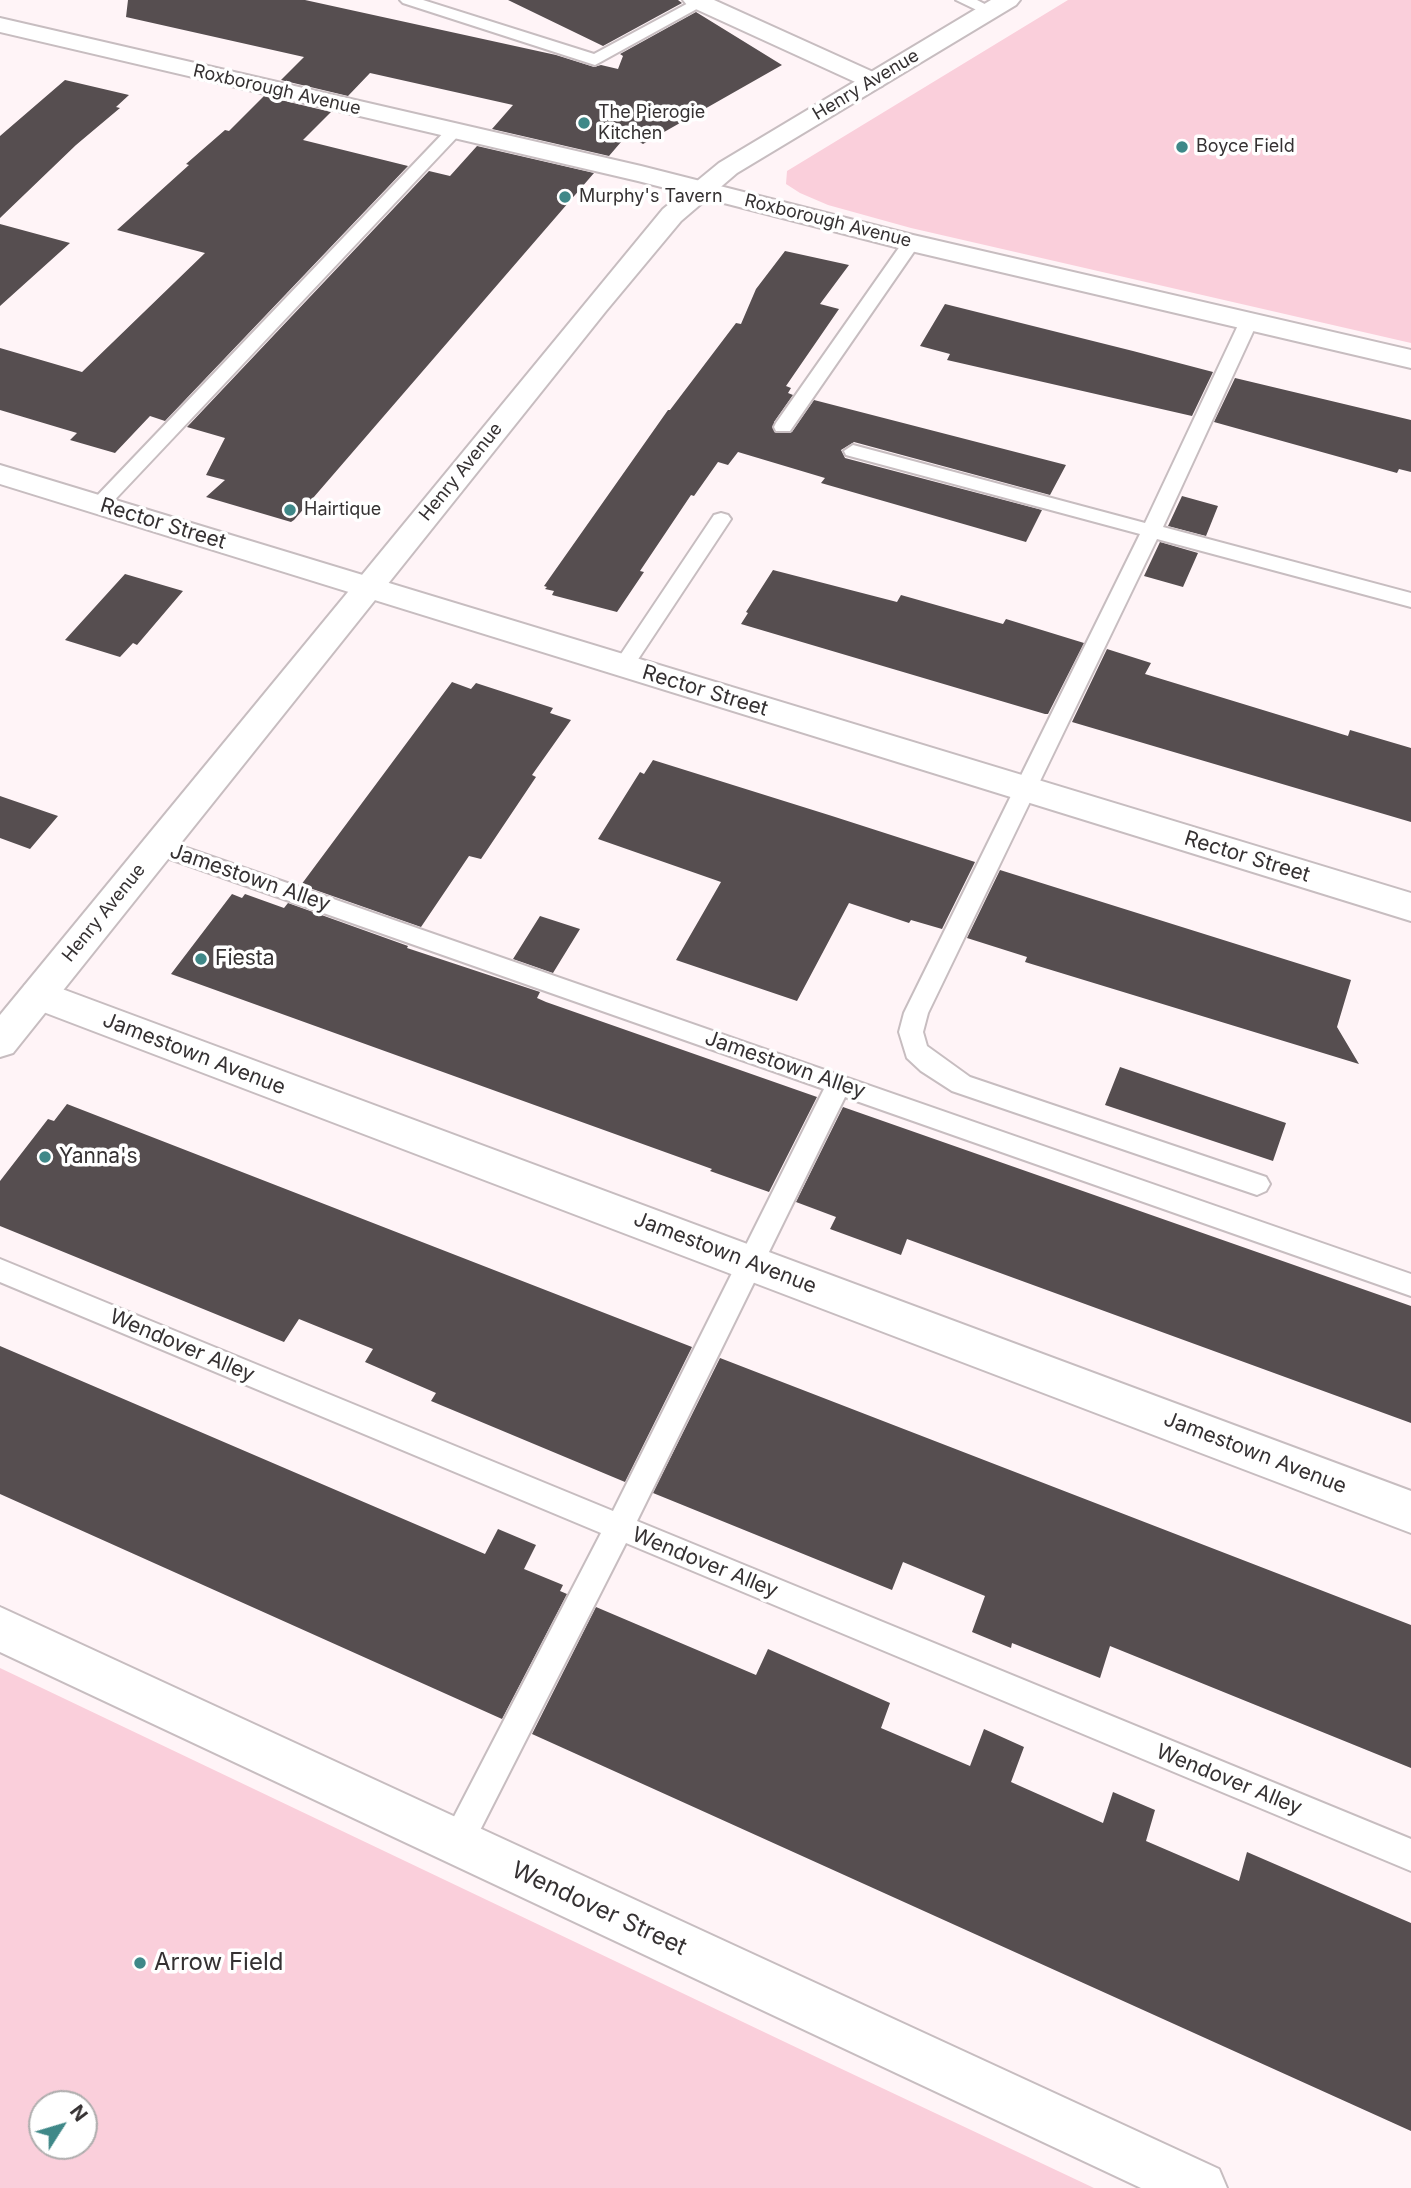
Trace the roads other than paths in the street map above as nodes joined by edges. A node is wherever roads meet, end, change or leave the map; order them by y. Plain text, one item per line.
1 (408, 0) edge
2 (964, 0) edge
3 (700, 1) edge
4 (999, 6) edge
5 (0, 25) edge
6 (873, 81) junction
7 (454, 131) junction
8 (700, 189) junction
9 (911, 243) junction
10 (1249, 321) junction
11 (1411, 359) edge
12 (783, 427) dead end
13 (853, 451) dead end
14 (0, 474) edge
15 (100, 505) junction
16 (721, 519) dead end
17 (1151, 531) junction
18 (367, 588) junction
19 (1411, 600) edge
20 (624, 666) junction
21 (1025, 790) junction
22 (158, 846) junction
23 (1411, 907) edge
24 (38, 995) junction
25 (0, 1042) edge
26 (839, 1084) junction
27 (1257, 1184) dead end
28 (749, 1262) junction
29 (0, 1270) edge
30 (1411, 1284) edge
31 (1411, 1512) edge
32 (619, 1527) junction
33 (0, 1629) edge
34 (457, 1843) junction
35 (1411, 1855) edge
36 (1200, 2188) edge

1 - 3 lane
2 - 4 lane
3 - 6 street
4 - 6 street, Henry Avenue
5 - 7 street, Roxborough Avenue
6 - 8 street, Henry Avenue
7 - 8 street, Roxborough Avenue
7 - 15 lane
8 - 9 street, Roxborough Avenue
8 - 18 street, Henry Avenue
9 - 10 street, Roxborough Avenue
9 - 12 lane
10 - 11 street, Roxborough Avenue
10 - 17 lane
13 - 17 lane
14 - 15 street, Rector Street
15 - 18 street, Rector Street
16 - 20 lane
17 - 19 lane
17 - 21 lane
18 - 20 street, Rector Street
18 - 22 street, Henry Avenue
20 - 21 street, Rector Street
21 - 23 street, Rector Street
21 - 27 lane
22 - 24 street, Henry Avenue
22 - 26 lane, Jamestown Alley
24 - 25 street, Henry Avenue
24 - 28 street, Jamestown Avenue
26 - 28 lane
26 - 30 lane, Jamestown Alley
28 - 31 street, Jamestown Avenue
28 - 32 lane
29 - 32 lane, Wendover Alley
32 - 34 lane
32 - 35 lane, Wendover Alley
33 - 34 street, Wendover Street
34 - 36 street, Wendover Street

